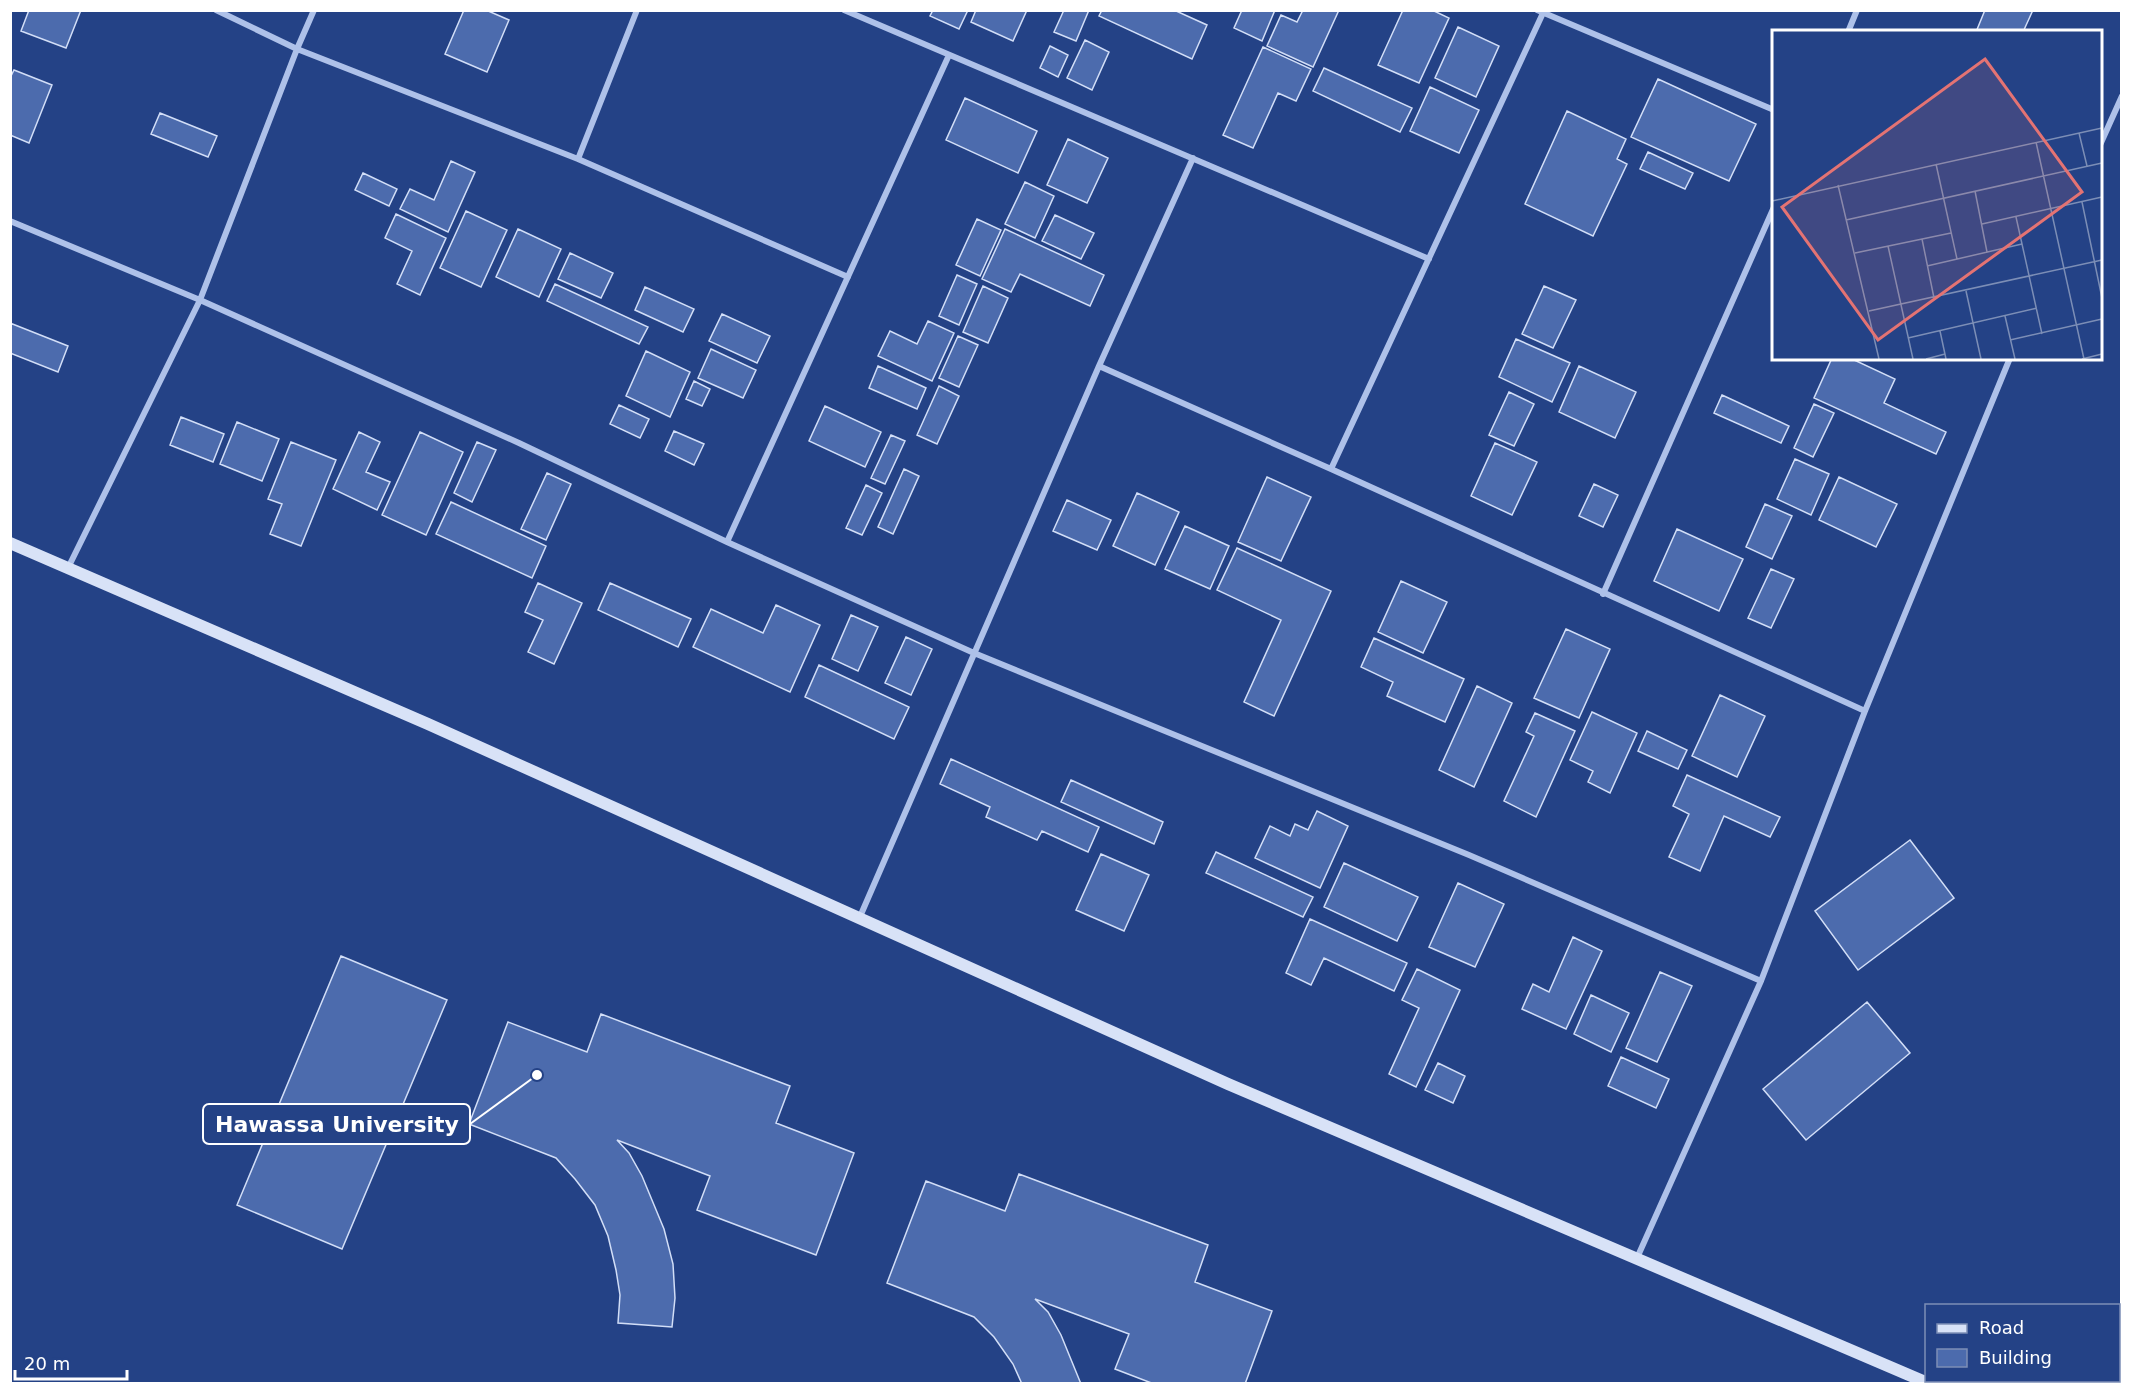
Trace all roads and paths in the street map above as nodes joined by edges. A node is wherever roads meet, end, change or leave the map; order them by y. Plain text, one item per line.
1 (216, 10) edge
2 (314, 10) edge
3 (638, 10) edge
4 (844, 10) edge
5 (1857, 10) edge
6 (1540, 12) edge
7 (1849, 30) edge
8 (297, 49) junction
9 (949, 55) junction
10 (2121, 96) edge
11 (1772, 110) edge
12 (2102, 140) edge
13 (1193, 158) junction
14 (578, 159) junction
15 (1772, 209) edge
16 (10, 221) edge
17 (1429, 259) junction
18 (848, 277) junction
19 (200, 300) junction
20 (2009, 360) edge
21 (1099, 366) junction
22 (1331, 469) junction
23 (727, 542) junction
24 (10, 543) edge
25 (68, 568) junction
26 (1603, 594) junction
27 (974, 653) junction
28 (1865, 711) junction
29 (859, 919) junction
30 (1761, 981) junction
31 (1637, 1258) junction
32 (1925, 1381) edge

1 - 8 street
2 - 8 street
3 - 14 street
4 - 9 street
5 - 7 street
6 - 11 street
6 - 17 street
8 - 14 street
8 - 19 street
9 - 13 street
9 - 18 street
10 - 12 street
13 - 17 street
13 - 21 street
14 - 18 street
15 - 26 street
16 - 19 street
17 - 22 street
18 - 23 street
19 - 23 street
19 - 25 street
20 - 28 street
21 - 22 street
21 - 27 street
22 - 26 street
23 - 27 street
24 - 25 street
25 - 29 street
26 - 28 street
27 - 29 street
27 - 30 street
28 - 30 street
29 - 31 street
30 - 31 street
31 - 32 street

